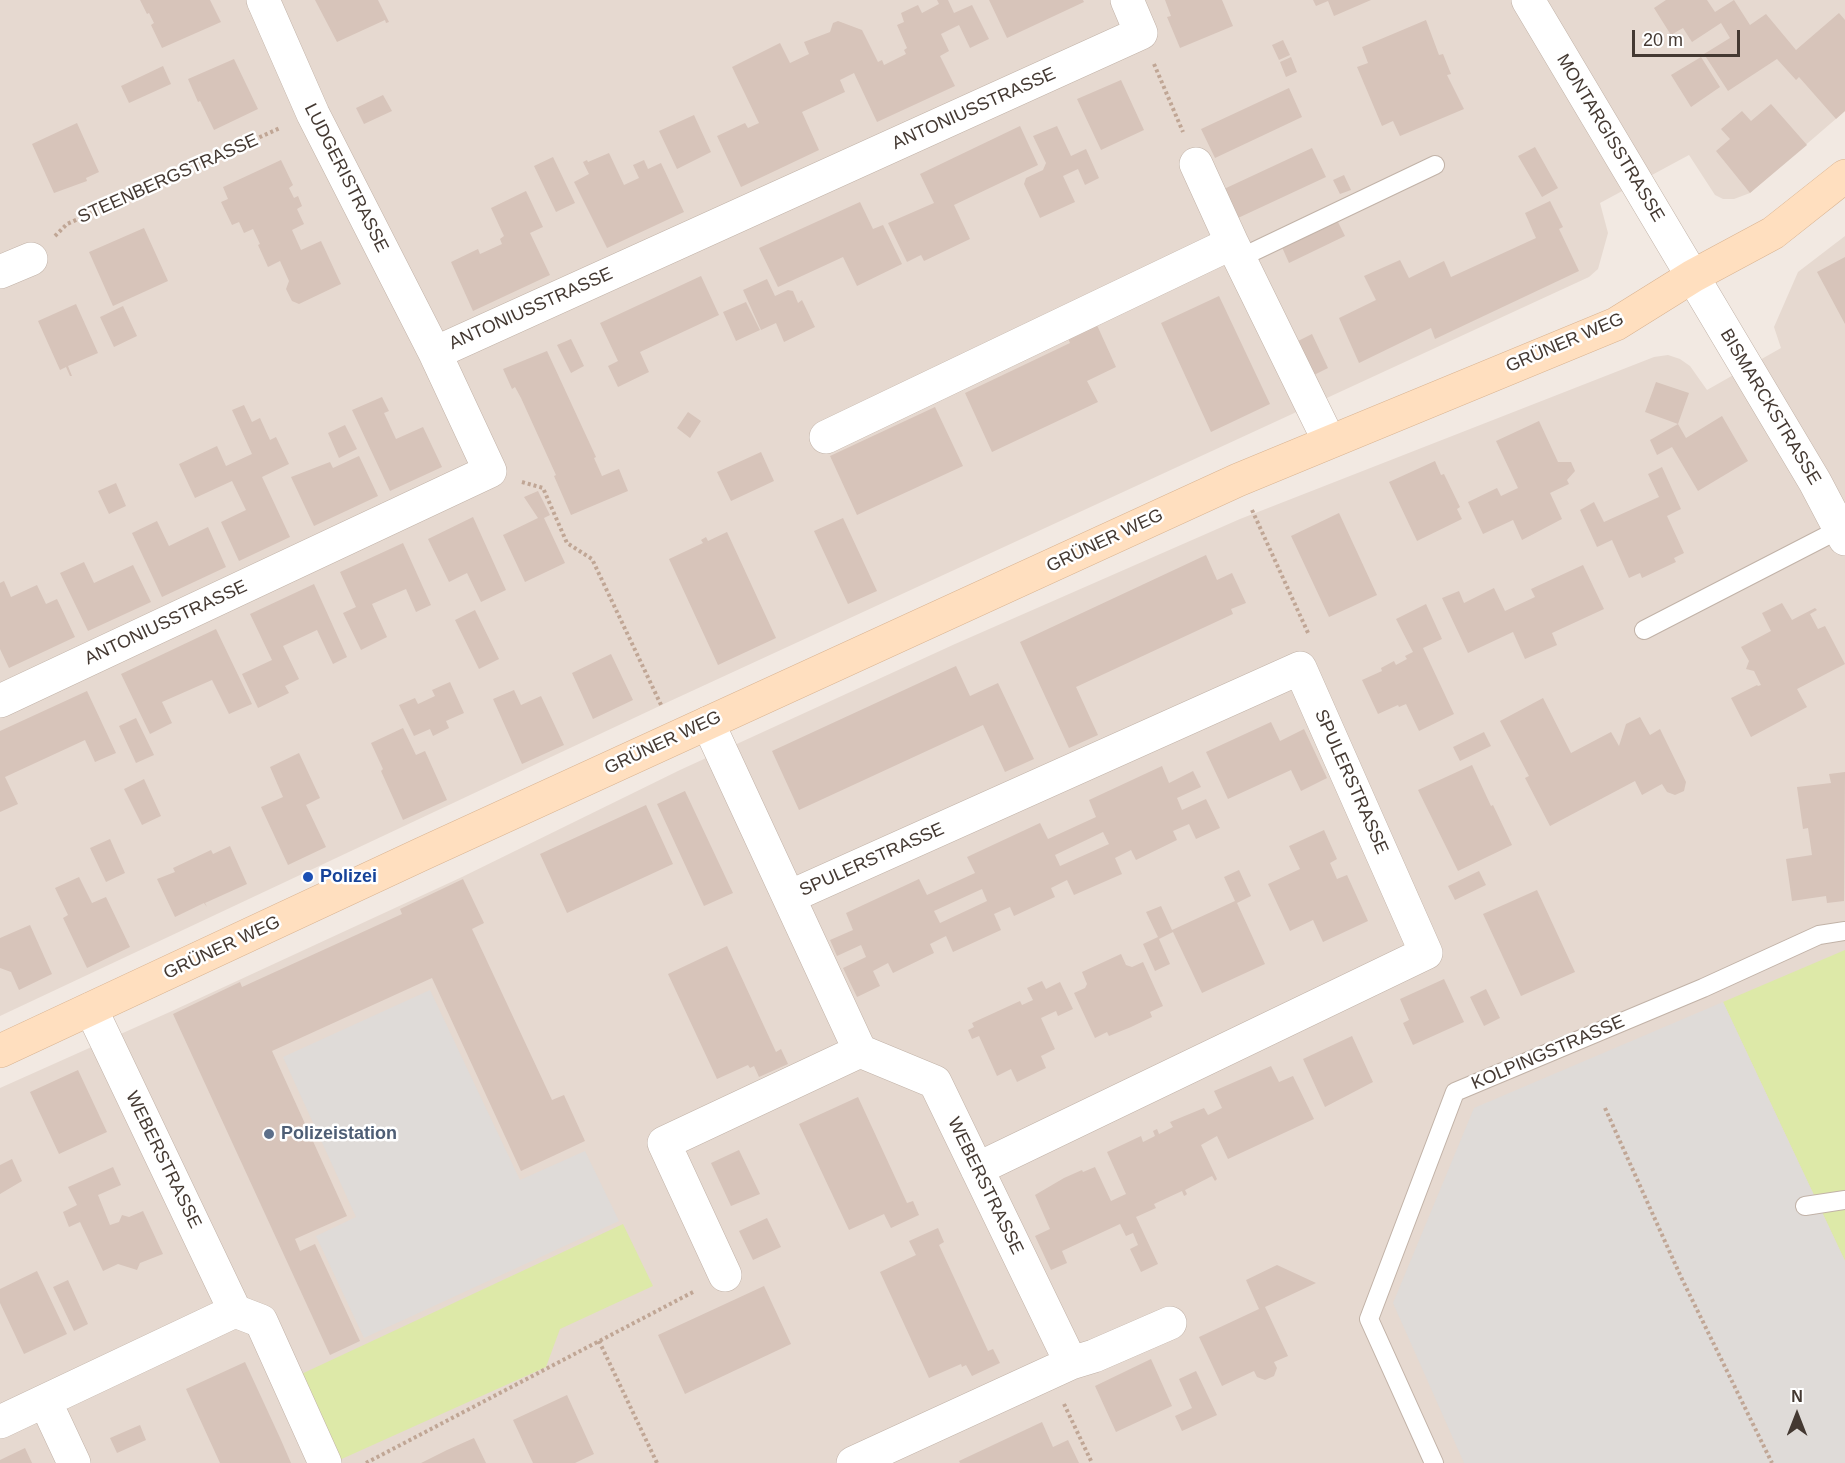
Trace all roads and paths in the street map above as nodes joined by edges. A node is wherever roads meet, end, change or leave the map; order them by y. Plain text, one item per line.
1 (263, 0) edge
2 (1126, 0) edge
3 (1528, 0) edge
4 (1141, 33) junction
5 (313, 114) junction
6 (1196, 164) joint
7 (1435, 165) dead end
8 (1845, 176) edge
9 (1236, 251) junction
10 (31, 259) joint
11 (0, 272) edge
12 (1694, 276) junction
13 (435, 353) junction
14 (826, 437) dead end
15 (1329, 441) junction
16 (490, 471) junction
17 (1238, 480) junction
18 (1842, 534) edge
19 (1644, 630) dead end
20 (1300, 668) junction
21 (0, 701) edge
22 (666, 715) dead end
23 (708, 723) junction
24 (789, 897) junction
25 (1845, 931) edge
26 (91, 1009) junction
27 (0, 1051) edge
28 (860, 1051) junction
29 (1605, 1108) dead end
30 (977, 1169) junction
31 (1845, 1200) edge
32 (1805, 1206) dead end
33 (725, 1275) joint
34 (235, 1311) junction
35 (1170, 1323) dead end
36 (599, 1341) junction
37 (1060, 1368) junction
38 (45, 1401) junction
39 (0, 1422) edge
40 (74, 1463) edge
41 (325, 1463) edge
42 (366, 1463) edge
43 (657, 1463) edge
44 (853, 1463) edge
45 (1092, 1463) edge
46 (1434, 1463) edge
47 (1772, 1463) edge

1 - 5 street, LUDGERISTRASSE
2 - 4 street
3 - 12 street, MONTARGISSTRASSE
4 - 6 path
4 - 13 street, ANTONIUSSTRASSE
5 - 10 path, STEENBERGSTRASSE
5 - 13 street, LUDGERISTRASSE
6 - 9 street
7 - 9 lane
8 - 12 street, GRÜNER WEG
9 - 14 street
9 - 15 street
10 - 11 street
12 - 15 street, GRÜNER WEG
12 - 18 street, BISMARCKSTRASSE
13 - 16 street, ANTONIUSSTRASSE
15 - 17 street, GRÜNER WEG
16 - 21 street, ANTONIUSSTRASSE
16 - 22 path
17 - 20 path
17 - 23 street, GRÜNER WEG
18 - 19 lane
20 - 24 street, SPULERSTRASSE
20 - 30 street, SPULERSTRASSE
23 - 24 street
23 - 26 street, GRÜNER WEG
24 - 28 street
25 - 46 lane, KOLPINGSTRASSE
26 - 27 street, GRÜNER WEG
26 - 34 street, WEBERSTRASSE
28 - 30 street, WEBERSTRASSE
28 - 33 street
29 - 47 path
30 - 37 street, WEBERSTRASSE
31 - 32 lane
33 - 36 path
34 - 38 street
34 - 41 street
35 - 37 street
36 - 42 path
36 - 43 path
37 - 44 street
37 - 45 path
38 - 39 street
38 - 40 street

